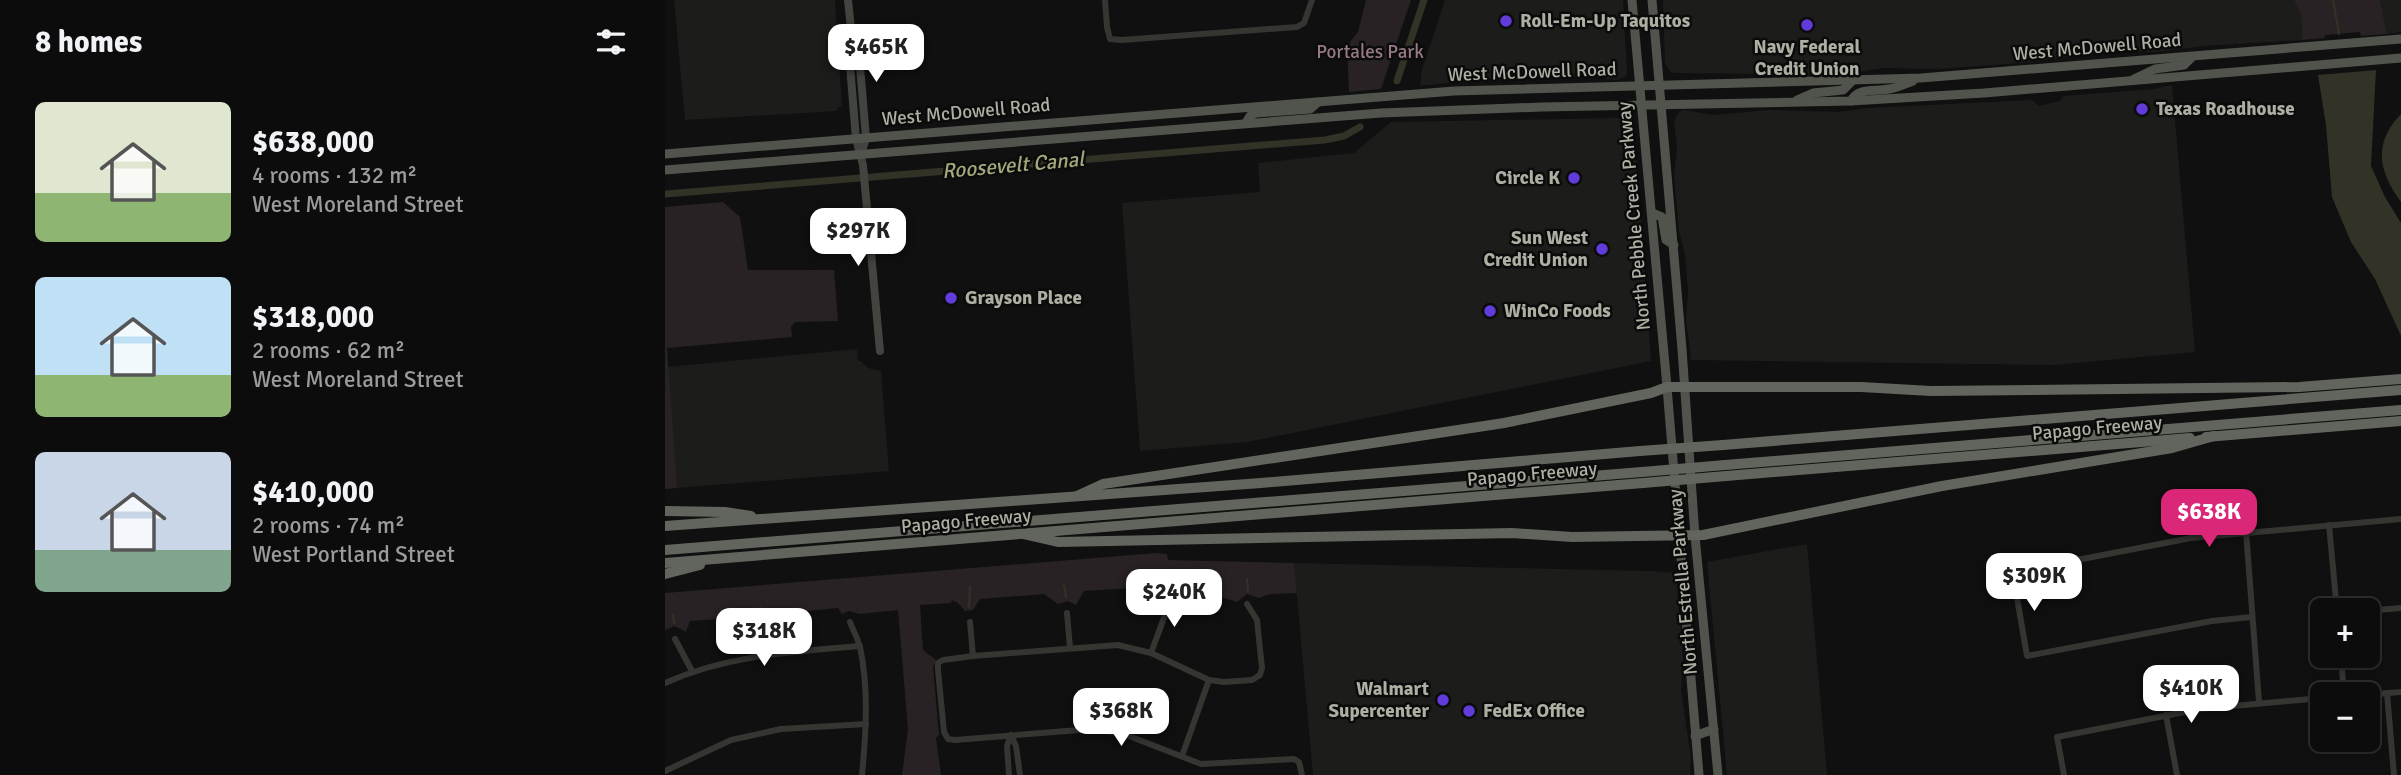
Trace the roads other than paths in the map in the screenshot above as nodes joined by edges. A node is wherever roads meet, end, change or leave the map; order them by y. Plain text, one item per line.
1 (848, 0) edge
2 (1105, 0) edge
3 (1312, 0) edge
4 (1632, 0) edge
5 (1652, 0) edge
6 (852, 38) junction
7 (2401, 39) edge
8 (2192, 57) junction
9 (2401, 58) edge
10 (1921, 78) junction
11 (1852, 81) junction
12 (2129, 81) junction
13 (1640, 86) junction
14 (1661, 86) junction
15 (1454, 91) junction
16 (1320, 101) junction
17 (1851, 101) junction
18 (1792, 103) junction
19 (1662, 104) junction
20 (1642, 105) junction
21 (1456, 110) junction
22 (1246, 123) junction
23 (866, 138) junction
24 (856, 139) junction
25 (665, 154) edge
26 (861, 155) junction
27 (665, 170) edge
28 (1651, 213) junction
29 (1674, 245) junction
30 (880, 352) dead end
31 (2401, 379) edge
32 (1684, 386) junction
33 (1667, 387) junction
34 (2401, 390) edge
35 (2401, 411) edge
36 (2401, 421) edge
37 (2214, 436) junction
38 (1725, 471) junction
39 (1642, 477) junction
40 (1077, 496) junction
41 (665, 511) edge
42 (771, 519) junction
43 (2401, 519) edge
44 (2329, 525) junction
45 (665, 526) edge
46 (2246, 531) junction
47 (1023, 534) junction
48 (1680, 536) junction
49 (1695, 536) junction
50 (665, 550) edge
51 (720, 559) junction
52 (665, 563) edge
53 (665, 574) edge
54 (2336, 598) edge
55 (1163, 601) dead end
56 (1247, 604) dead end
57 (2401, 608) edge
58 (2380, 610) edge
59 (1067, 613) dead end
60 (2252, 617) junction
61 (850, 621) dead end
62 (970, 622) dead end
63 (762, 626) dead end
64 (675, 639) dead end
65 (860, 646) junction
66 (1070, 648) junction
67 (1151, 653) junction
68 (766, 654) junction
69 (973, 656) junction
70 (692, 671) junction
71 (1209, 680) junction
72 (665, 683) edge
73 (2401, 692) edge
74 (2387, 693) junction
75 (2380, 694) edge
76 (2310, 699) edge
77 (2259, 702) junction
78 (2166, 715) junction
79 (866, 724) junction
80 (1714, 729) junction
81 (1011, 735) junction
82 (1695, 736) junction
83 (1182, 756) junction
84 (665, 771) edge
85 (862, 775) edge
86 (1009, 775) edge
87 (1020, 775) edge
88 (1302, 775) edge
89 (1699, 775) edge
90 (1718, 775) edge
91 (2064, 775) edge
92 (2177, 775) edge
93 (2394, 775) edge

1 - 6 street
2 - 3 street
4 - 13 main road, North Pebble Creek Parkway
5 - 14 main road, North Pebble Creek Parkway
6 - 23 street
6 - 24 street
7 - 8 main road, West McDowell Road
8 - 10 main road, West McDowell Road
8 - 12 main road
9 - 12 main road, West McDowell Road
10 - 11 main road, West McDowell Road
10 - 17 main road
11 - 14 main road, West McDowell Road
11 - 18 main road
12 - 17 main road, West McDowell Road
13 - 14 main road, West McDowell Road
13 - 15 main road, West McDowell Road
13 - 20 main road, North Pebble Creek Parkway
14 - 19 main road, North Pebble Creek Parkway
15 - 16 main road, West McDowell Road
15 - 21 main road
16 - 22 main road
16 - 23 main road, West McDowell Road
17 - 18 main road, West McDowell Road
18 - 19 main road, West McDowell Road
19 - 20 main road, West McDowell Road
19 - 29 main road, North Pebble Creek Parkway
20 - 21 main road, West McDowell Road
20 - 28 main road, North Pebble Creek Parkway
21 - 22 main road, West McDowell Road
22 - 26 main road, West McDowell Road
23 - 24 main road, West McDowell Road
23 - 26 street
24 - 25 main road, West McDowell Road
24 - 26 street
26 - 27 main road, West McDowell Road
26 - 30 street
28 - 29 main road
28 - 33 main road, North Pebble Creek Parkway
29 - 32 main road, North Pebble Creek Parkway
31 - 32 highway
32 - 33 highway
32 - 49 main road, North Estrella Parkway
33 - 40 highway
33 - 48 main road, North Estrella Parkway
34 - 40 highway, Papago Freeway, bridge
35 - 38 highway
36 - 37 highway, Papago Freeway
37 - 38 highway, Papago Freeway
37 - 49 highway
38 - 39 highway, Papago Freeway, bridge
39 - 47 highway, Papago Freeway
39 - 50 highway
40 - 42 highway, Papago Freeway
41 - 42 highway
42 - 45 highway, Papago Freeway
43 - 44 street
44 - 46 street
44 - 54 street
46 - 60 street
46 - 60 street
47 - 48 highway
47 - 51 highway, Papago Freeway
48 - 49 highway
48 - 82 main road, North Estrella Parkway
49 - 80 main road, North Estrella Parkway
51 - 52 highway, Papago Freeway
51 - 53 highway
55 - 67 street
56 - 71 street
57 - 58 street
59 - 66 street
60 - 77 street
61 - 65 street
62 - 69 street
63 - 68 street
64 - 70 street
65 - 68 street
65 - 79 street
66 - 67 street
66 - 69 street
67 - 71 street
68 - 70 street
69 - 81 street
70 - 72 street
71 - 83 street
73 - 74 street
74 - 75 street
74 - 93 street
76 - 77 street
77 - 78 street
78 - 91 street
78 - 92 street
79 - 84 street
79 - 85 street
80 - 82 main road
80 - 90 main road, North Estrella Parkway
81 - 83 street
81 - 86 street
81 - 87 street
82 - 89 main road, North Estrella Parkway
83 - 88 street

